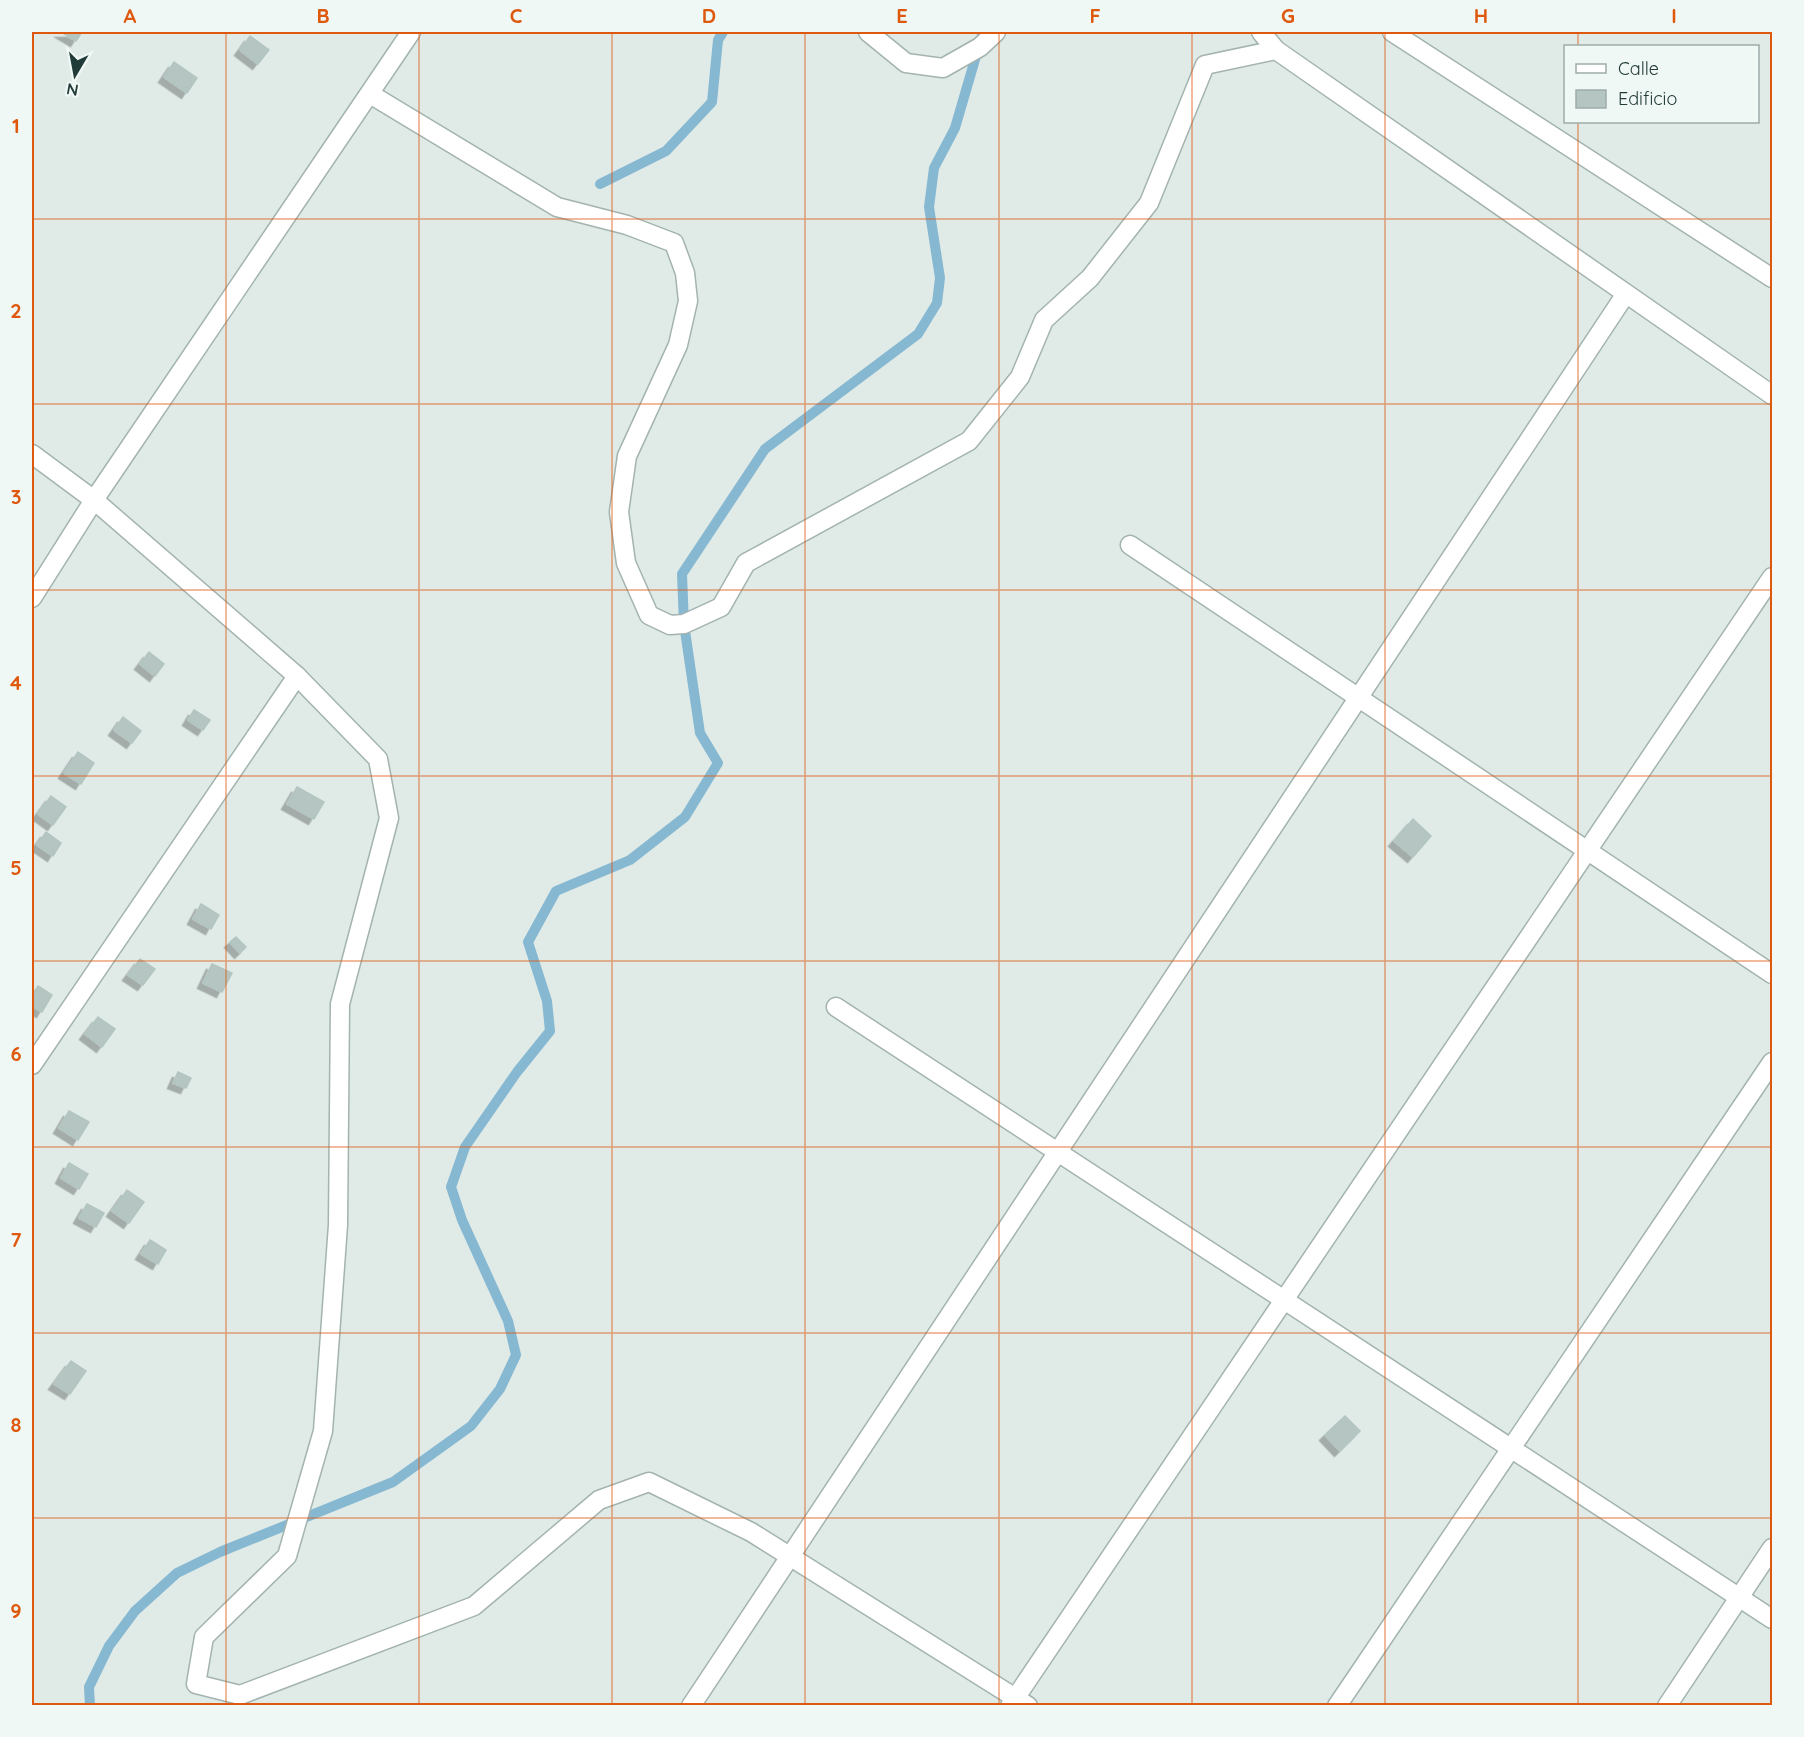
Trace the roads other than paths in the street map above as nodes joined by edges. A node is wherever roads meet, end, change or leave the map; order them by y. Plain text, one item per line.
1 (411, 32) edge
2 (868, 32) edge
3 (996, 32) edge
4 (1261, 32) edge
5 (1392, 32) edge
6 (1276, 50) junction
7 (370, 94) junction
8 (1773, 278) edge
9 (1625, 295) junction
10 (1773, 395) edge
11 (32, 454) edge
12 (94, 500) junction
13 (1130, 544) dead end
14 (1773, 577) edge
15 (32, 598) edge
16 (297, 676) junction
17 (1358, 699) junction
18 (1587, 851) junction
19 (1773, 974) edge
20 (836, 1007) dead end
21 (1773, 1062) edge
22 (32, 1065) edge
23 (1057, 1152) junction
24 (1284, 1300) junction
25 (1511, 1448) junction
26 (1773, 1548) edge
27 (789, 1555) junction
28 (1740, 1598) junction
29 (1773, 1619) edge
30 (1018, 1703) edge
31 (691, 1706) edge
32 (1337, 1706) edge
33 (1667, 1706) edge

1 - 7 street
2 - 3 street
4 - 6 street
5 - 8 street
6 - 7 street
6 - 9 street
7 - 12 street
9 - 10 street
9 - 17 street
11 - 12 street
12 - 15 street
12 - 16 street
13 - 17 street
14 - 18 street
16 - 22 street
16 - 27 street
17 - 18 street
17 - 23 street
18 - 19 street
18 - 24 street
20 - 23 street
21 - 25 street
23 - 24 street
23 - 27 street
24 - 25 street
24 - 30 street
25 - 28 street
25 - 32 street
26 - 28 street
27 - 30 street
27 - 31 street
28 - 29 street
28 - 33 street

